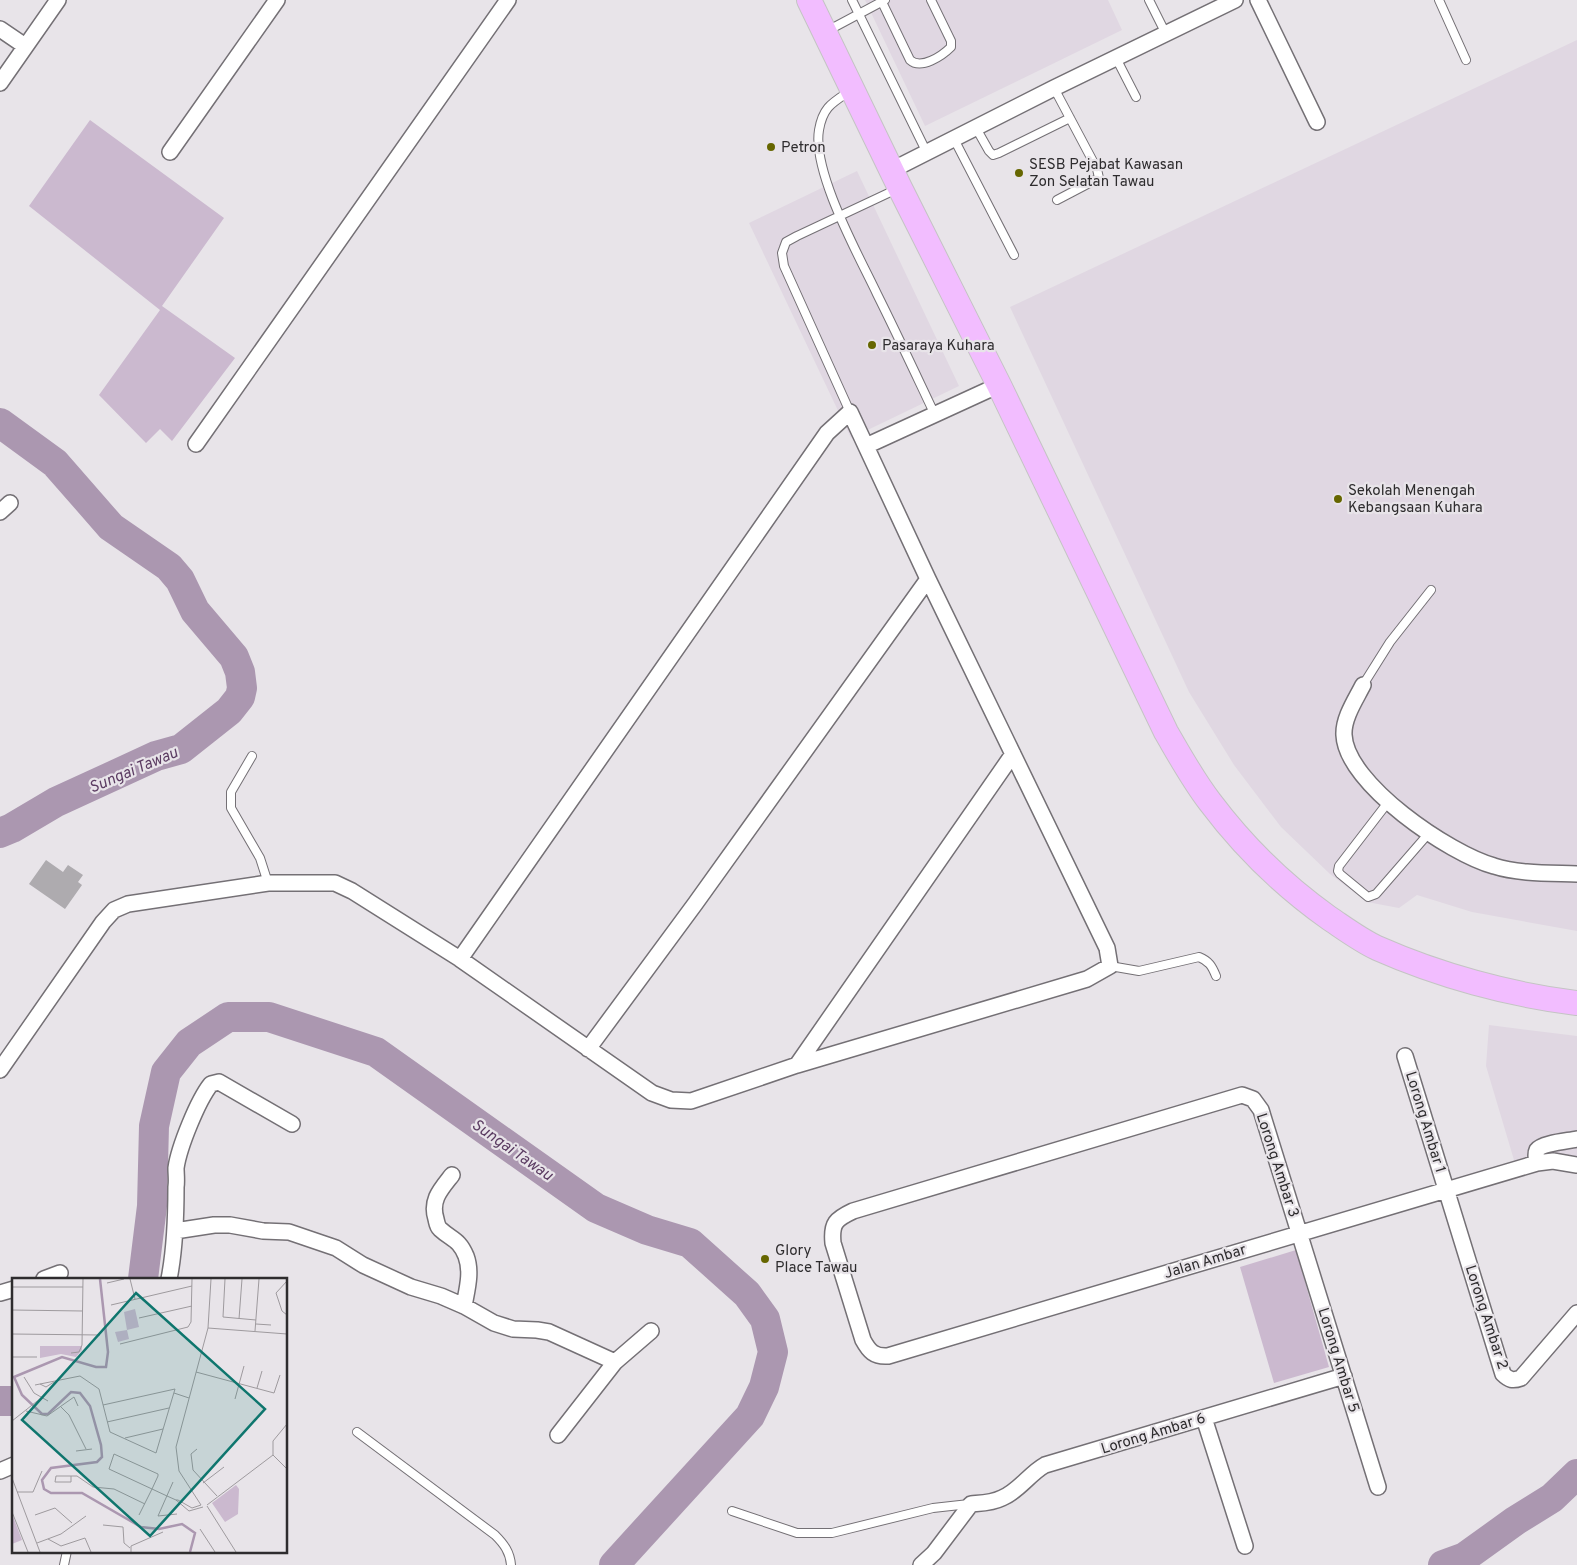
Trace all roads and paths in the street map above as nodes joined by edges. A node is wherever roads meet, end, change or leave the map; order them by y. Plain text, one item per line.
1 (58, 0) edge
2 (277, 0) edge
3 (508, 0) edge
4 (809, 0) edge
5 (852, 0) edge
6 (931, 0) edge
7 (1149, 0) edge
8 (1235, 0) edge
9 (1258, 0) edge
10 (1439, 0) edge
11 (884, 1) edge
12 (860, 15) junction
13 (0, 29) edge
14 (825, 32) junction
15 (1166, 34) junction
16 (25, 46) junction
17 (1116, 58) junction
18 (1466, 60) dead end
19 (0, 83) edge
20 (1054, 88) junction
21 (853, 89) junction
22 (1136, 96) dead end
23 (1070, 118) junction
24 (1317, 122) dead end
25 (976, 128) junction
26 (954, 139) junction
27 (170, 152) dead end
28 (927, 152) junction
29 (896, 179) junction
30 (1057, 200) dead end
31 (839, 216) junction
32 (1014, 255) dead end
33 (1000, 385) junction
34 (850, 412) junction
35 (935, 415) junction
36 (196, 444) dead end
37 (866, 446) junction
38 (928, 579) junction
39 (1431, 590) dead end
40 (1363, 685) joint
41 (1013, 754) junction
42 (252, 756) dead end
43 (1389, 801) junction
44 (1428, 833) junction
45 (1577, 874) edge
46 (268, 883) junction
47 (460, 959) junction
48 (1110, 966) junction
49 (1216, 976) dead end
50 (1577, 1003) edge
51 (588, 1049) junction
52 (1405, 1056) dead end
53 (797, 1065) junction
54 (0, 1070) edge
55 (292, 1124) dead end
56 (1577, 1139) edge
57 (1537, 1162) junction
58 (1577, 1165) edge
59 (452, 1175) dead end
60 (1446, 1189) junction
61 (175, 1231) junction
62 (1300, 1232) junction
63 (60, 1273) dead end
64 (47, 1278) edge
65 (168, 1278) edge
66 (12, 1289) edge
67 (0, 1293) edge
68 (464, 1306) junction
69 (1577, 1313) edge
70 (651, 1331) dead end
71 (873, 1354) joint
72 (615, 1362) junction
73 (1344, 1376) junction
74 (1204, 1418) junction
75 (357, 1432) dead end
76 (558, 1435) dead end
77 (12, 1466) edge
78 (0, 1471) edge
79 (1378, 1487) dead end
80 (971, 1504) junction
81 (732, 1511) dead end
82 (1245, 1546) dead end
83 (67, 1552) edge
84 (64, 1565) edge
85 (511, 1565) edge
86 (922, 1565) edge

1 - 16 street
2 - 27 street
3 - 36 street
4 - 14 main road
5 - 12 lane
6 - 11 lane
7 - 15 lane
8 - 15 street
9 - 24 street
10 - 18 lane
11 - 12 lane
12 - 14 lane
12 - 28 lane
13 - 16 street
14 - 21 main road
15 - 17 street
16 - 19 street
17 - 20 street
17 - 22 lane
20 - 23 lane
20 - 25 street
21 - 29 main road
21 - 31 lane
23 - 25 lane
23 - 30 lane
25 - 26 street
26 - 28 street
26 - 32 lane
28 - 29 street
29 - 31 lane
29 - 33 main road
31 - 34 lane
31 - 35 lane
33 - 35 street
33 - 50 main road
34 - 37 street
34 - 47 street
35 - 37 street
37 - 38 street
38 - 41 street
38 - 51 street
39 - 40 lane
40 - 43 street
41 - 48 street
41 - 53 street
42 - 46 lane
43 - 44 street
43 - 44 lane
44 - 45 street
46 - 47 street
46 - 54 street
47 - 51 street
48 - 49 lane
48 - 53 street
51 - 53 street
52 - 60 street, Lorong Ambar 1
55 - 61 street
56 - 57 street
57 - 58 street, Jalan Ambar
57 - 60 street, Jalan Ambar
59 - 68 street
60 - 62 street, Jalan Ambar
60 - 69 street, Lorong Ambar 2
61 - 65 street
61 - 68 street
62 - 71 street, Jalan Ambar
62 - 71 street, Lorong Ambar 3
62 - 73 street, Lorong Ambar 5
63 - 64 street
66 - 67 street
68 - 72 street
70 - 72 street
72 - 76 street
73 - 74 street, Lorong Ambar 6
73 - 79 street, Lorong Ambar 5
74 - 80 street, Lorong Ambar 6
74 - 82 street
75 - 85 lane
77 - 78 street
80 - 81 lane
80 - 86 street
83 - 84 lane

